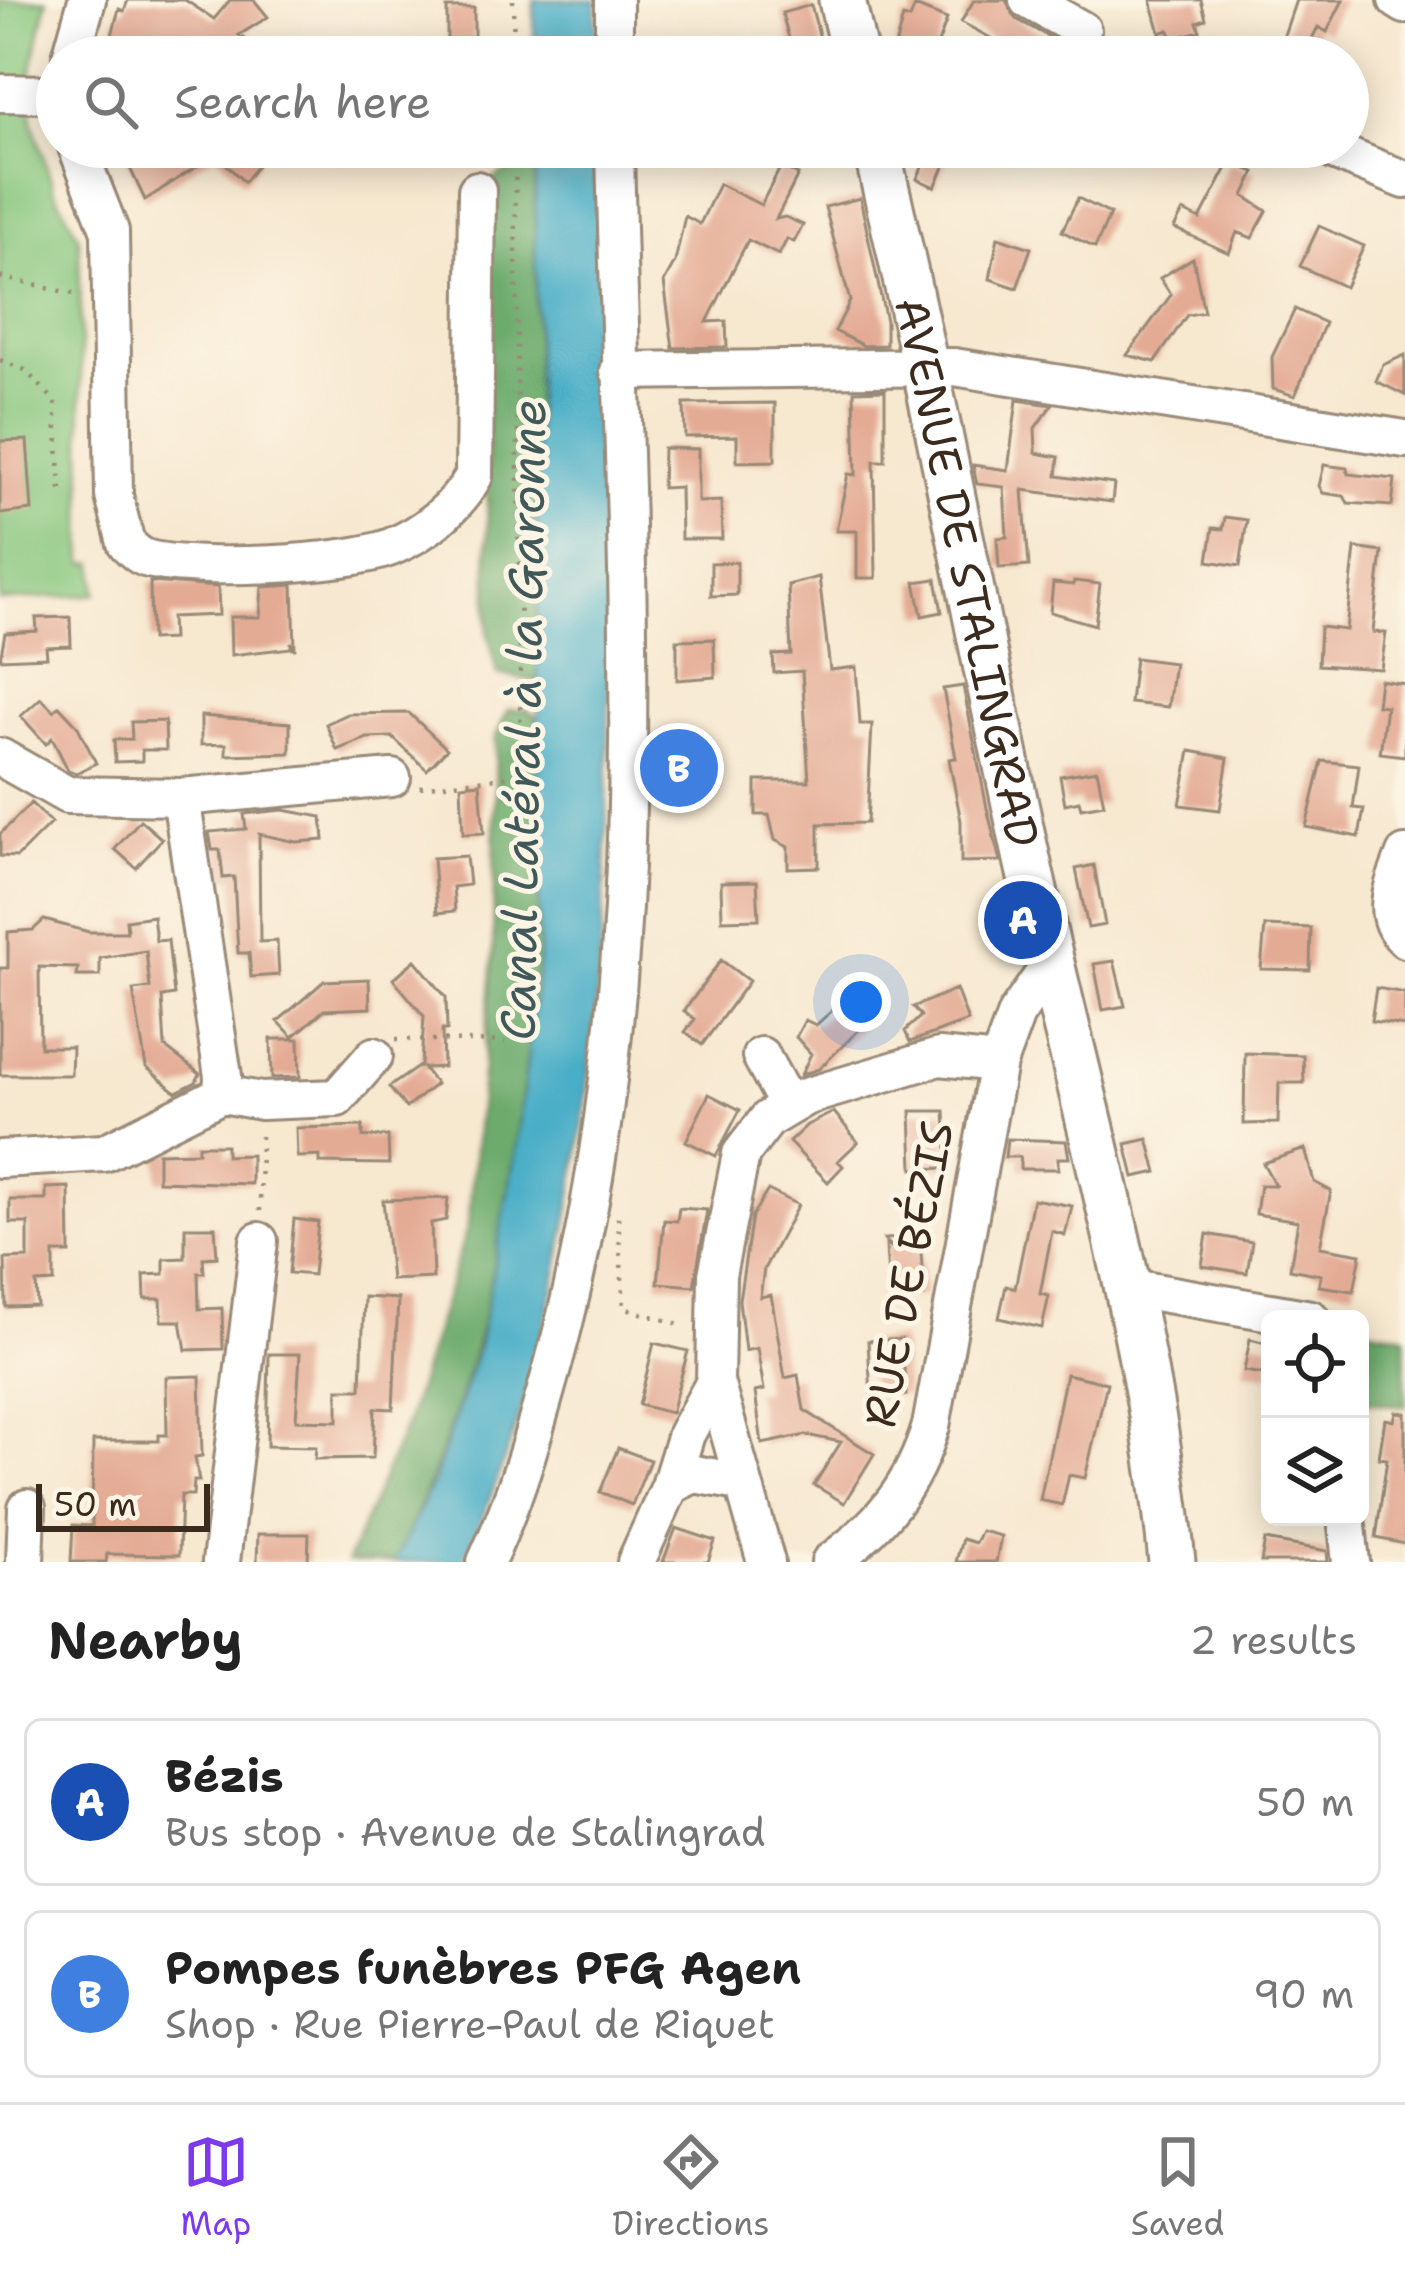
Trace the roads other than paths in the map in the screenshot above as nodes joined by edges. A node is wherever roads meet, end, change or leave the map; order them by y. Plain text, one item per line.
1 (87, 0) edge
2 (614, 0) edge
3 (842, 0) edge
4 (1028, 0) edge
5 (1397, 0) edge
6 (1405, 4) edge
7 (1082, 31) dead end
8 (77, 36) edge
9 (614, 36) edge
10 (850, 36) edge
11 (36, 92) edge
12 (0, 93) edge
13 (1369, 165) edge
14 (85, 168) edge
15 (615, 168) edge
16 (881, 168) edge
17 (1405, 180) edge
18 (477, 190) dead end
19 (926, 365) junction
20 (619, 371) junction
21 (1405, 439) edge
22 (0, 757) edge
23 (392, 778) road end
24 (181, 797) junction
25 (1405, 854) edge
26 (1405, 939) edge
27 (1057, 982) junction
28 (1002, 1052) junction
29 (374, 1056) road end
30 (761, 1056) dead end
31 (222, 1094) junction
32 (788, 1106) junction
33 (0, 1159) edge
34 (259, 1240) road end
35 (1132, 1288) junction
36 (1261, 1310) edge
37 (715, 1382) junction
38 (740, 1482) junction
39 (670, 1486) junction
40 (27, 1508) dead end
41 (1347, 1526) edge
42 (26, 1562) edge
43 (221, 1562) edge
44 (486, 1562) edge
45 (636, 1562) edge
46 (766, 1562) edge
47 (830, 1562) edge
48 (1172, 1562) edge
49 (1351, 1562) edge

1 - 8 street
2 - 9 street
3 - 10 main road
4 - 7 street
5 - 6 street
11 - 12 street
13 - 17 street
14 - 18 street
15 - 20 street
16 - 19 main road, AVENUE DE STALINGRAD
19 - 20 street
19 - 21 street
19 - 27 main road, AVENUE DE STALINGRAD
20 - 44 street
22 - 24 street
23 - 24 street
24 - 31 street
25 - 26 street
27 - 28 street, RUE DE BÉZIS
27 - 35 main road, AVENUE DE STALINGRAD
28 - 32 street
28 - 47 street, RUE DE BÉZIS
29 - 31 street
30 - 32 street
31 - 33 street
32 - 37 street
34 - 43 street
35 - 36 street
35 - 48 main road, AVENUE DE STALINGRAD
37 - 38 street
37 - 39 street
38 - 39 street
38 - 46 street
39 - 45 street
40 - 42 street
41 - 49 street

